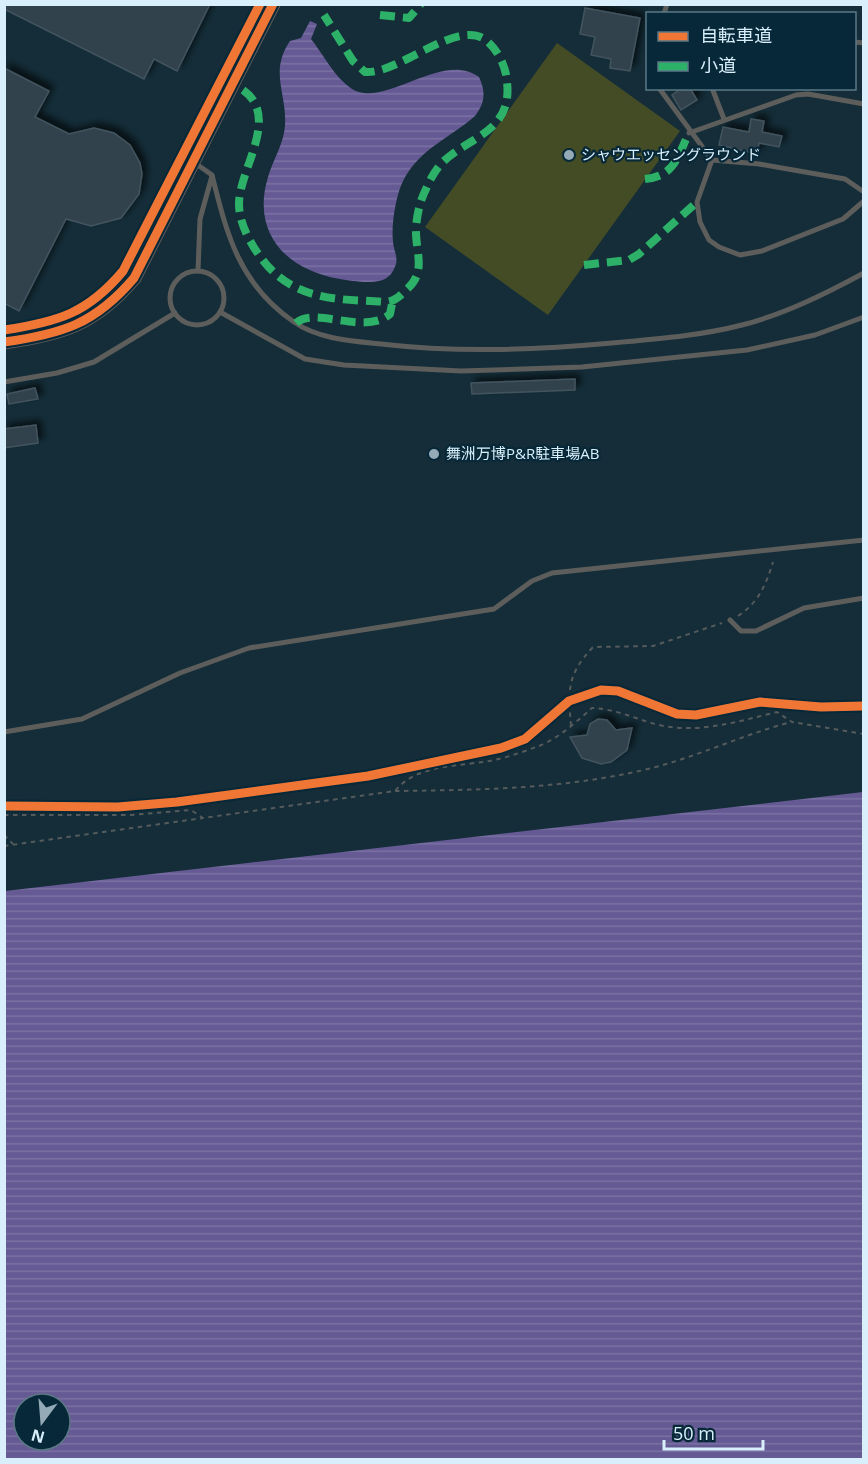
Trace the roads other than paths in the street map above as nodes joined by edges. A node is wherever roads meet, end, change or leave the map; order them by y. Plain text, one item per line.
1 (273, 4) edge
2 (660, 90) edge
3 (713, 90) edge
4 (864, 104) edge
5 (724, 119) junction
6 (689, 133) junction
7 (712, 160) junction
8 (194, 162) junction
9 (212, 175) junction
10 (864, 192) edge
11 (864, 201) edge
12 (198, 271) junction
13 (864, 273) edge
14 (220, 312) junction
15 (175, 313) junction
16 (864, 317) edge
17 (4, 342) edge
18 (4, 382) edge
19 (864, 540) edge
20 (864, 598) edge
21 (730, 620) road end
22 (4, 732) edge

1 - 8 street
2 - 6 lane
3 - 5 lane
4 - 5 lane
5 - 6 lane
6 - 7 lane
7 - 10 lane
7 - 11 lane
8 - 9 lane
8 - 17 street
9 - 12 lane
9 - 13 lane
12 - 14 lane
12 - 15 lane
14 - 15 lane
14 - 16 lane
15 - 18 lane
19 - 22 lane
20 - 21 lane

